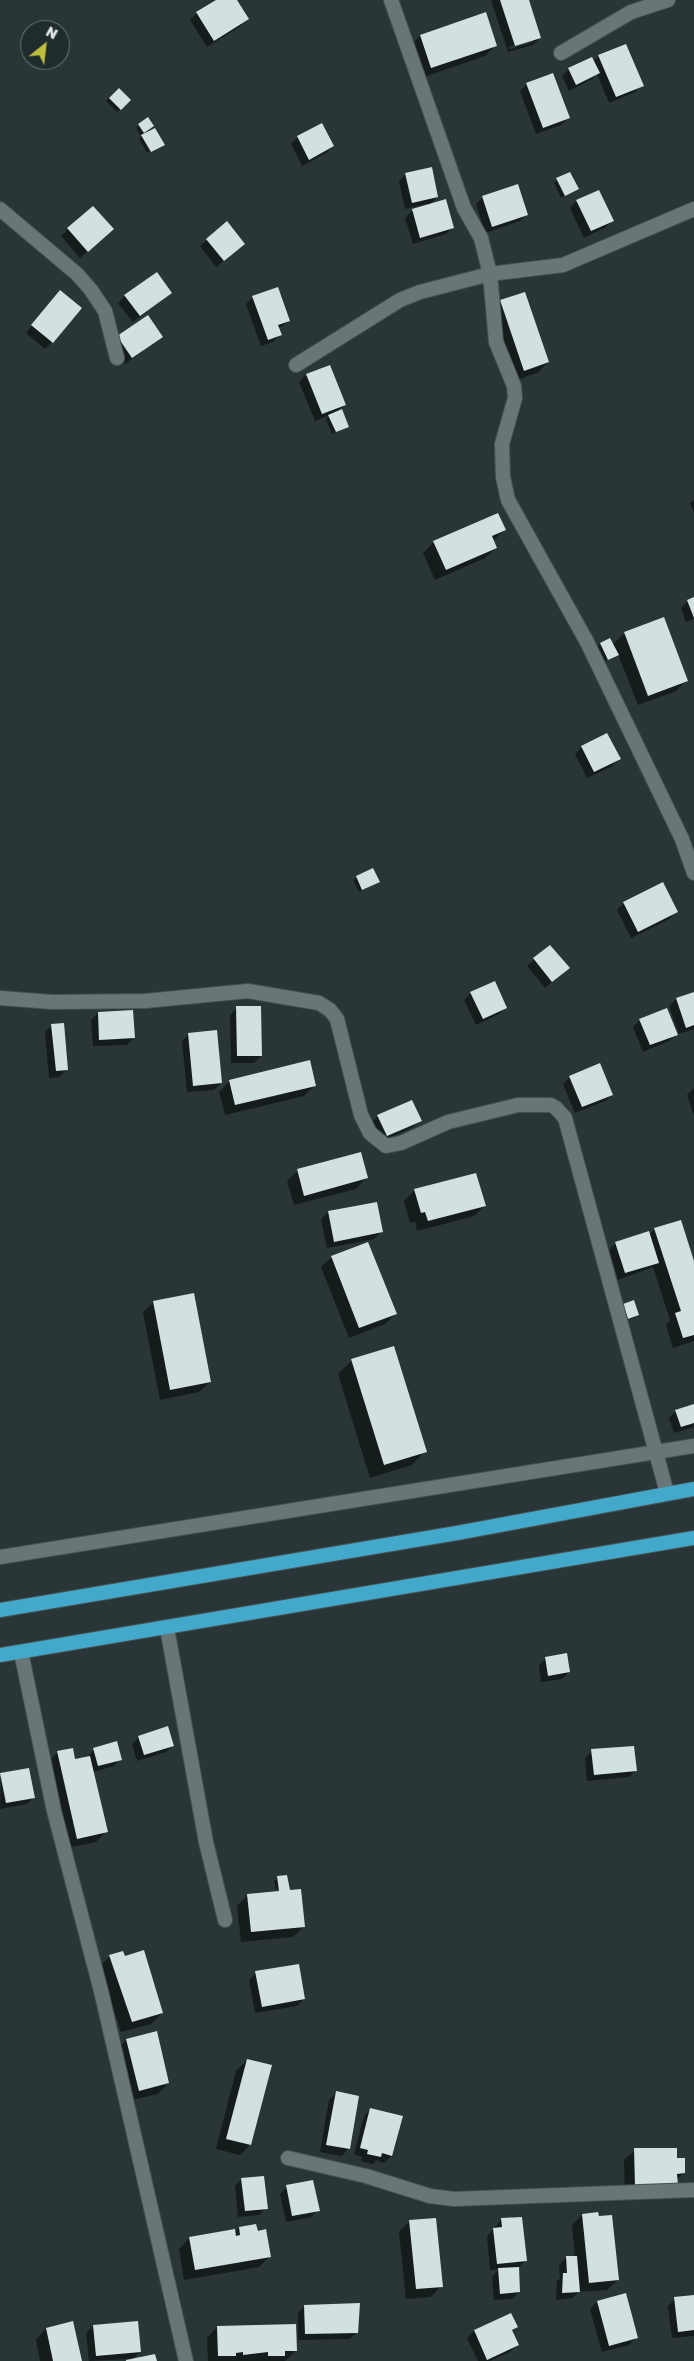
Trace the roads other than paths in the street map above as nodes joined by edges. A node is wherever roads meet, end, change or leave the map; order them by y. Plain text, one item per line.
1 (391, 0) edge
2 (668, 0) edge
3 (561, 53) dead end
4 (0, 209) edge
5 (694, 209) edge
6 (490, 274) junction
7 (117, 358) dead end
8 (296, 365) dead end
9 (694, 873) edge
10 (0, 998) edge
11 (694, 1446) edge
12 (655, 1453) junction
13 (694, 1489) edge
14 (667, 1493) junction
15 (694, 1538) edge
16 (0, 1558) edge
17 (0, 1610) edge
18 (167, 1628) junction
19 (21, 1652) junction
20 (0, 1655) edge
21 (225, 1920) dead end
22 (288, 2158) dead end
23 (694, 2190) edge
24 (186, 2361) edge

1 - 6 street
2 - 3 street
4 - 7 street
5 - 6 street
6 - 8 street
6 - 9 street
10 - 12 street
11 - 12 street
12 - 14 street
12 - 16 street
13 - 14 highway
14 - 17 highway
15 - 18 highway
18 - 19 highway
18 - 21 street
19 - 20 highway
19 - 24 street
22 - 23 street

